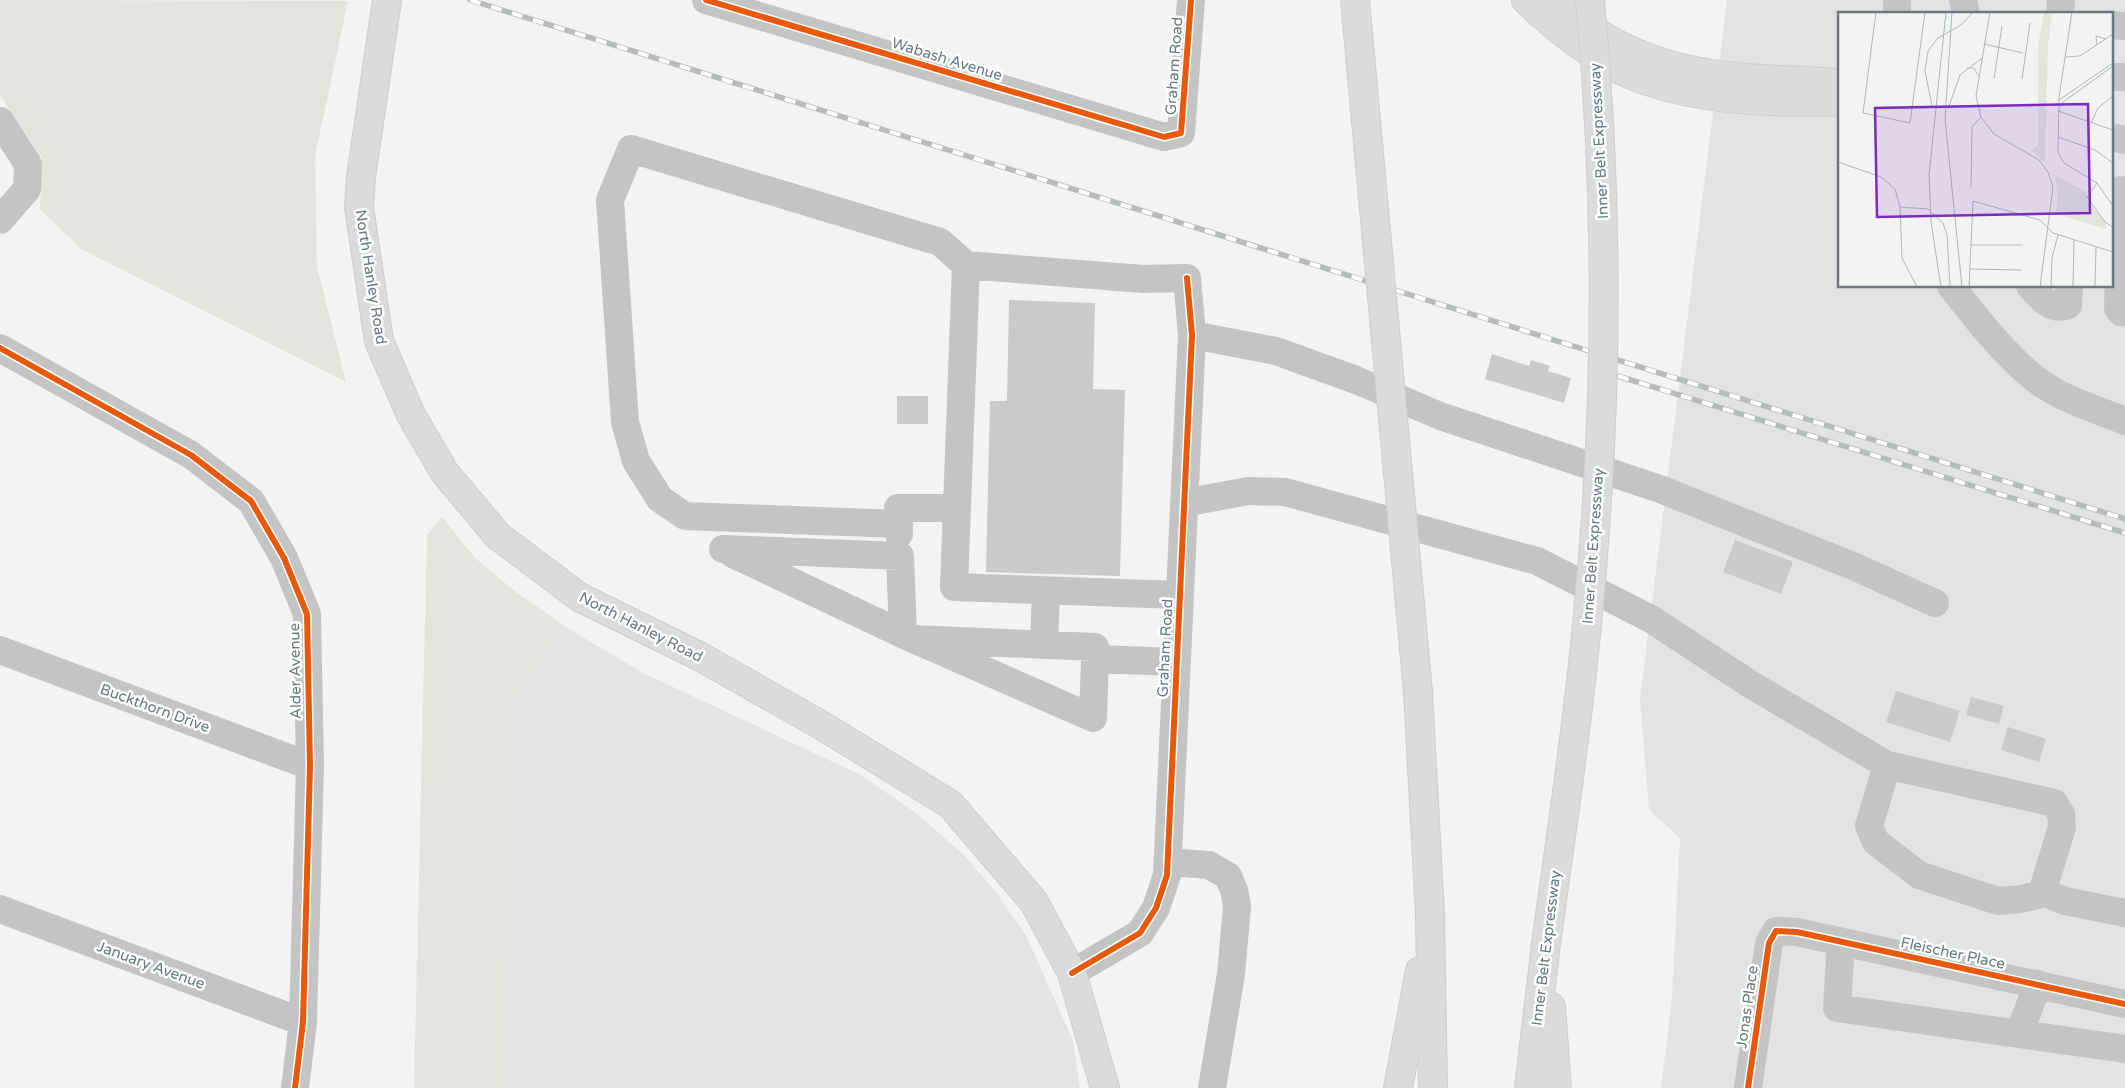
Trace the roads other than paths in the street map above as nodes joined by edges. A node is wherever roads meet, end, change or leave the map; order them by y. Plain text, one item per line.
1 (388, 0) edge
2 (706, 0) edge
3 (1192, 0) edge
4 (1355, 0) edge
5 (1526, 0) edge
6 (1555, 0) edge
7 (1590, 0) edge
8 (2112, 25) edge
9 (2125, 26) edge
10 (2112, 77) edge
11 (2125, 77) edge
12 (1838, 84) edge
13 (1838, 101) edge
14 (0, 121) edge
15 (1181, 133) joint
16 (2112, 137) edge
17 (2125, 140) edge
18 (2119, 190) edge
19 (0, 220) edge
20 (966, 265) junction
21 (1953, 288) edge
22 (2032, 288) edge
23 (2069, 288) edge
24 (2125, 312) edge
25 (1192, 335) junction
26 (0, 348) edge
27 (2125, 421) edge
28 (1184, 503) junction
29 (957, 508) junction
30 (899, 524) junction
31 (900, 556) junction
32 (1046, 591) junction
33 (1180, 595) junction
34 (1935, 603) dead end
35 (908, 637) junction
36 (1044, 644) junction
37 (0, 650) edge
38 (1095, 659) junction
39 (1177, 662) junction
40 (1887, 765) junction
41 (310, 766) junction
42 (1168, 862) junction
43 (2046, 893) junction
44 (0, 909) edge
45 (2125, 913) edge
46 (1430, 915) junction
47 (1776, 931) joint
48 (1841, 942) junction
49 (1546, 944) junction
50 (1072, 973) junction
51 (2038, 984) junction
52 (2125, 1004) edge
53 (303, 1022) junction
54 (2019, 1034) junction
55 (2125, 1050) edge
56 (294, 1088) edge
57 (1105, 1088) edge
58 (1212, 1088) edge
59 (1398, 1088) edge
60 (1433, 1088) edge
61 (1530, 1088) edge
62 (1557, 1088) edge
63 (1748, 1088) edge

1 - 50 main road, North Hanley Road
2 - 15 street, Wabash Avenue
3 - 15 street, Graham Road
4 - 46 main road, bridge
5 - 13 main road
6 - 12 main road
7 - 49 main road, Inner Belt Expressway, bridge
8 - 9 street
10 - 11 street
14 - 19 street
16 - 17 street
18 - 24 street
20 - 25 street, Graham Road
20 - 29 street
20 - 30 street
21 - 27 street
22 - 23 street
25 - 28 street, Graham Road
25 - 34 street
26 - 41 street, Alder Avenue
28 - 33 street, Graham Road
28 - 40 street
29 - 30 street
29 - 32 street
30 - 31 street
31 - 35 street
31 - 35 street
32 - 33 street
32 - 36 street
33 - 39 street, Graham Road
35 - 36 street
35 - 38 street
36 - 38 street
37 - 41 street, Buckthorn Drive
38 - 39 street
39 - 42 street, Graham Road
40 - 43 street
40 - 43 street
41 - 53 street, Alder Avenue
42 - 50 street, Graham Road
42 - 58 street
43 - 45 street
44 - 53 street, January Avenue
46 - 59 main road
46 - 60 main road
47 - 48 street, Fleischer Place
47 - 63 street, Jonas Place
48 - 51 street, Fleischer Place
48 - 54 street
49 - 61 main road, Inner Belt Expressway
49 - 62 main road
50 - 57 main road, North Hanley Road
51 - 52 street, Fleischer Place
51 - 54 street
53 - 56 street, Alder Avenue
54 - 55 street

